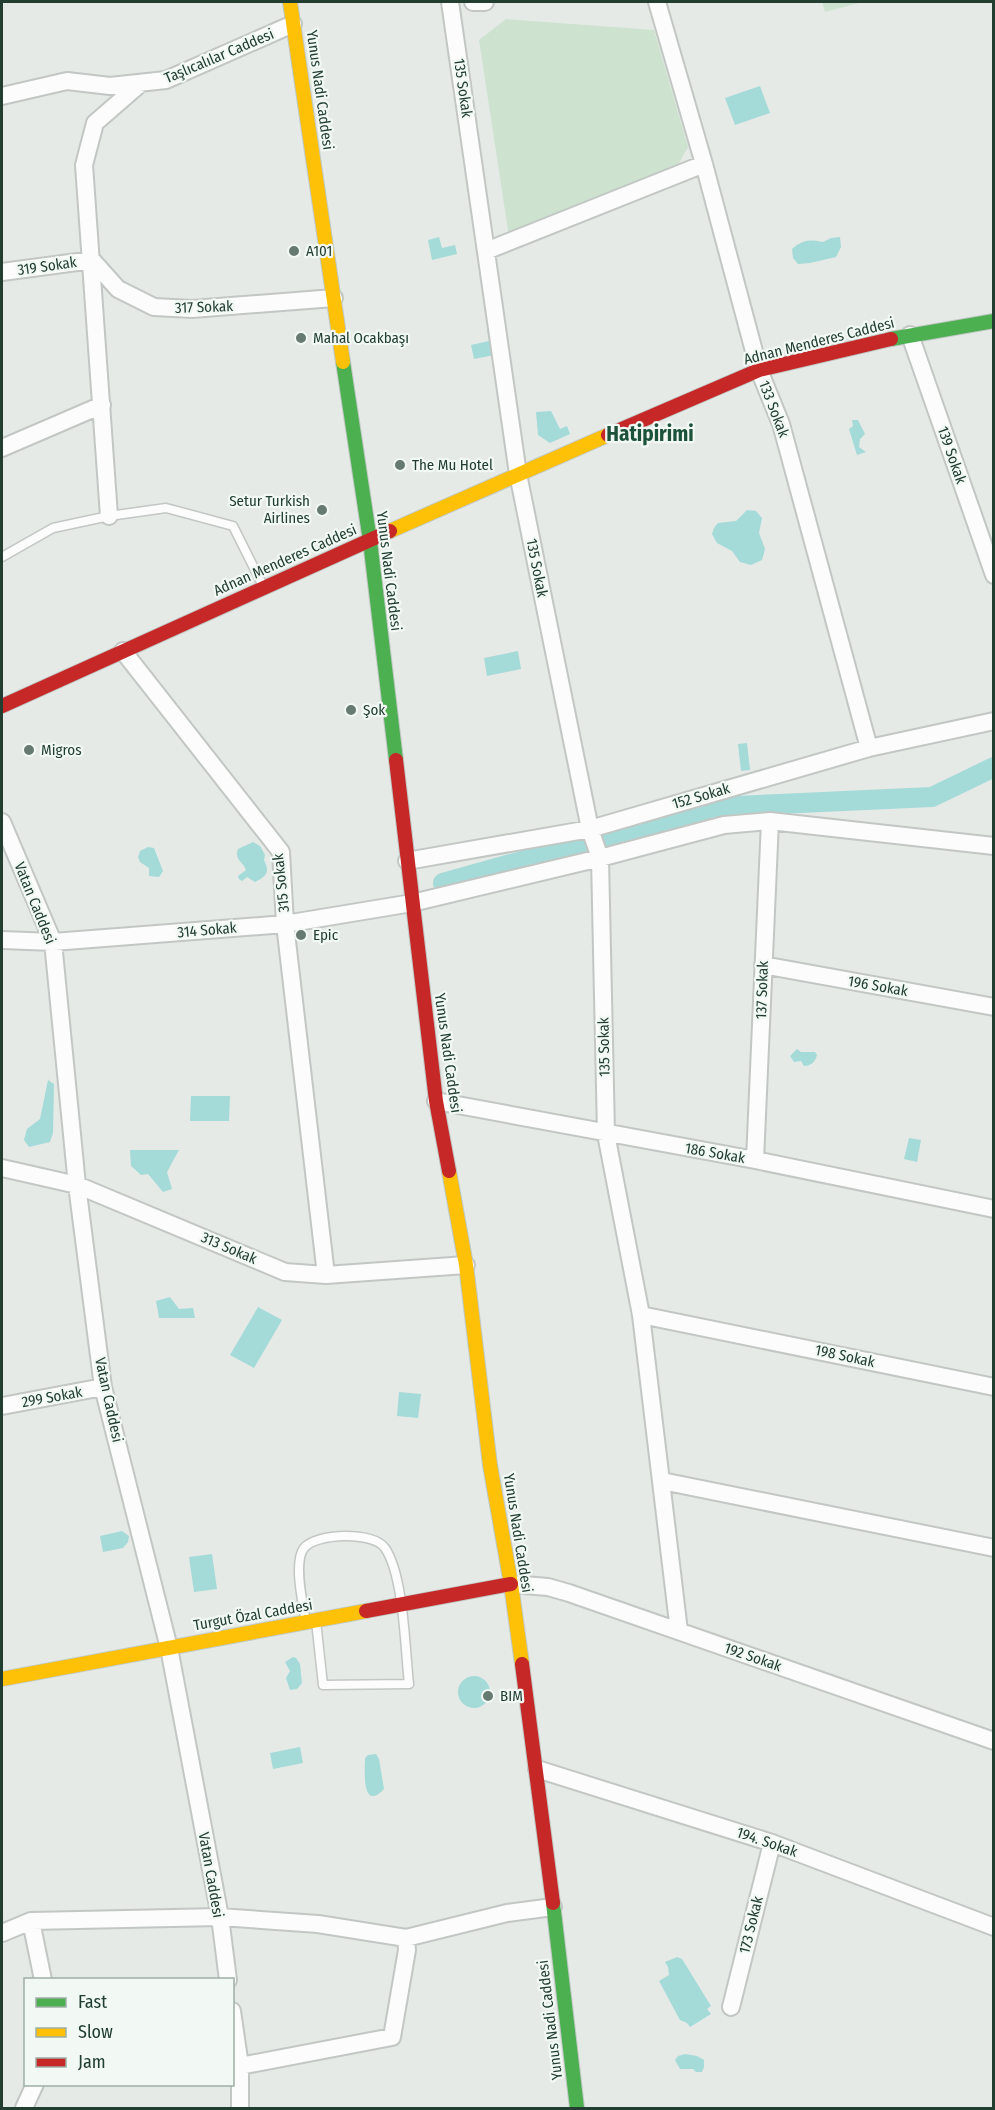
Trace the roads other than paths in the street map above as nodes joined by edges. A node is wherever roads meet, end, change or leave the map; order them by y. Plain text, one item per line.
1 (290, 2) edge
2 (450, 2) edge
3 (473, 2) edge
4 (485, 2) edge
5 (657, 2) edge
6 (293, 24) junction
7 (141, 83) junction
8 (2, 96) edge
9 (704, 164) junction
10 (486, 251) junction
11 (92, 260) junction
12 (2, 272) edge
13 (334, 298) junction
14 (993, 321) edge
15 (910, 334) junction
16 (759, 370) junction
17 (102, 405) junction
18 (2, 448) edge
19 (518, 474) junction
20 (109, 516) junction
21 (370, 541) junction
22 (2, 557) edge
23 (993, 575) edge
24 (264, 588) junction
25 (123, 651) junction
26 (2, 705) edge
27 (993, 721) edge
28 (868, 748) junction
29 (770, 821) junction
30 (2, 822) edge
31 (594, 842) junction
32 (993, 846) edge
33 (407, 861) junction
34 (412, 903) junction
35 (285, 924) junction
36 (2, 940) edge
37 (53, 942) junction
38 (763, 965) junction
39 (993, 1007) edge
40 (436, 1101) junction
41 (606, 1134) junction
42 (755, 1160) junction
43 (2, 1168) edge
44 (77, 1185) junction
45 (993, 1209) edge
46 (466, 1265) junction
47 (326, 1275) junction
48 (641, 1315) junction
49 (103, 1387) junction
50 (993, 1387) edge
51 (2, 1406) edge
52 (662, 1481) junction
53 (993, 1548) edge
54 (511, 1584) junction
55 (400, 1605) junction
56 (311, 1621) junction
57 (679, 1631) junction
58 (169, 1648) junction
59 (2, 1679) edge
60 (993, 1741) edge
61 (537, 1769) junction
62 (772, 1843) junction
63 (553, 1907) junction
64 (220, 1917) junction
65 (31, 1921) junction
66 (993, 1927) edge
67 (2, 1933) edge
68 (406, 1938) junction
69 (42, 1978) edge
70 (228, 1978) edge
71 (730, 2007) dead end
72 (234, 2025) edge
73 (240, 2066) junction
74 (35, 2086) edge
75 (24, 2109) edge
76 (240, 2109) edge
77 (577, 2109) edge

1 - 6 street, Yunus Nadi Caddesi
2 - 10 street, 135 Sokak
3 - 4 street
5 - 9 street, 133 Sokak
6 - 7 street, Taşlıcalılar Caddesi
6 - 13 street, Yunus Nadi Caddesi
7 - 8 street, Taşlıcalılar Caddesi
7 - 11 street
9 - 10 street
9 - 16 street, 133 Sokak
10 - 19 street, 135 Sokak
11 - 12 street, 319 Sokak
11 - 13 street, 317 Sokak
11 - 17 street
13 - 21 street, Yunus Nadi Caddesi
14 - 15 street, Adnan Menderes Caddesi
15 - 16 street, Adnan Menderes Caddesi
15 - 23 street, 139 Sokak
16 - 19 street, Adnan Menderes Caddesi
16 - 28 street, 133 Sokak
17 - 18 street
17 - 20 street
19 - 21 street, Adnan Menderes Caddesi
19 - 31 street, 135 Sokak
20 - 22 lane
20 - 24 lane
21 - 24 street, Adnan Menderes Caddesi
21 - 33 street, Yunus Nadi Caddesi
24 - 25 street, Adnan Menderes Caddesi
25 - 26 street, Adnan Menderes Caddesi
25 - 35 street, 315 Sokak
27 - 28 street, 152 Sokak
28 - 31 street, 152 Sokak
29 - 31 street, 152 Sokak
29 - 32 street, 152 Sokak
29 - 38 street, 137 Sokak
30 - 37 street, Vatan Caddesi
31 - 33 street, 152 Sokak
31 - 34 street, 152 Sokak
31 - 41 street, 135 Sokak
33 - 34 street, Yunus Nadi Caddesi
34 - 35 street, 314 Sokak
34 - 40 street, Yunus Nadi Caddesi
35 - 37 street, 314 Sokak
35 - 47 street, 315 Sokak
36 - 37 street, 314 Sokak
37 - 44 street, Vatan Caddesi
38 - 39 street, 196 Sokak
38 - 42 street, 137 Sokak
40 - 41 street, 186 Sokak
40 - 46 street, Yunus Nadi Caddesi
41 - 42 street, 186 Sokak
41 - 48 street, 135 Sokak
42 - 45 street, 186 Sokak
43 - 44 street, 313 Sokak
44 - 47 street, 313 Sokak
44 - 49 street, Vatan Caddesi
46 - 47 street, 313 Sokak
46 - 54 street, Yunus Nadi Caddesi
48 - 50 street, 198 Sokak
48 - 52 street, 135 Sokak
49 - 51 street, 299 Sokak
49 - 58 street, Vatan Caddesi
52 - 53 street
52 - 57 street, 135 Sokak
54 - 55 street, Turgut Özal Caddesi
54 - 57 street, 192 Sokak
54 - 61 street, Yunus Nadi Caddesi
55 - 56 street, Turgut Özal Caddesi
55 - 56 lane
55 - 56 lane
56 - 58 street, Turgut Özal Caddesi
57 - 60 street, 192 Sokak
58 - 59 street, Turgut Özal Caddesi
58 - 64 street, Vatan Caddesi
61 - 62 street, 194. Sokak
61 - 63 street, Yunus Nadi Caddesi
62 - 66 street, 194. Sokak
62 - 71 street, 173 Sokak
63 - 68 street
63 - 77 street, Yunus Nadi Caddesi
64 - 65 street
64 - 68 street
64 - 70 street, Vatan Caddesi
65 - 67 street
65 - 69 street
68 - 73 street
72 - 73 street
73 - 76 street
74 - 75 street

